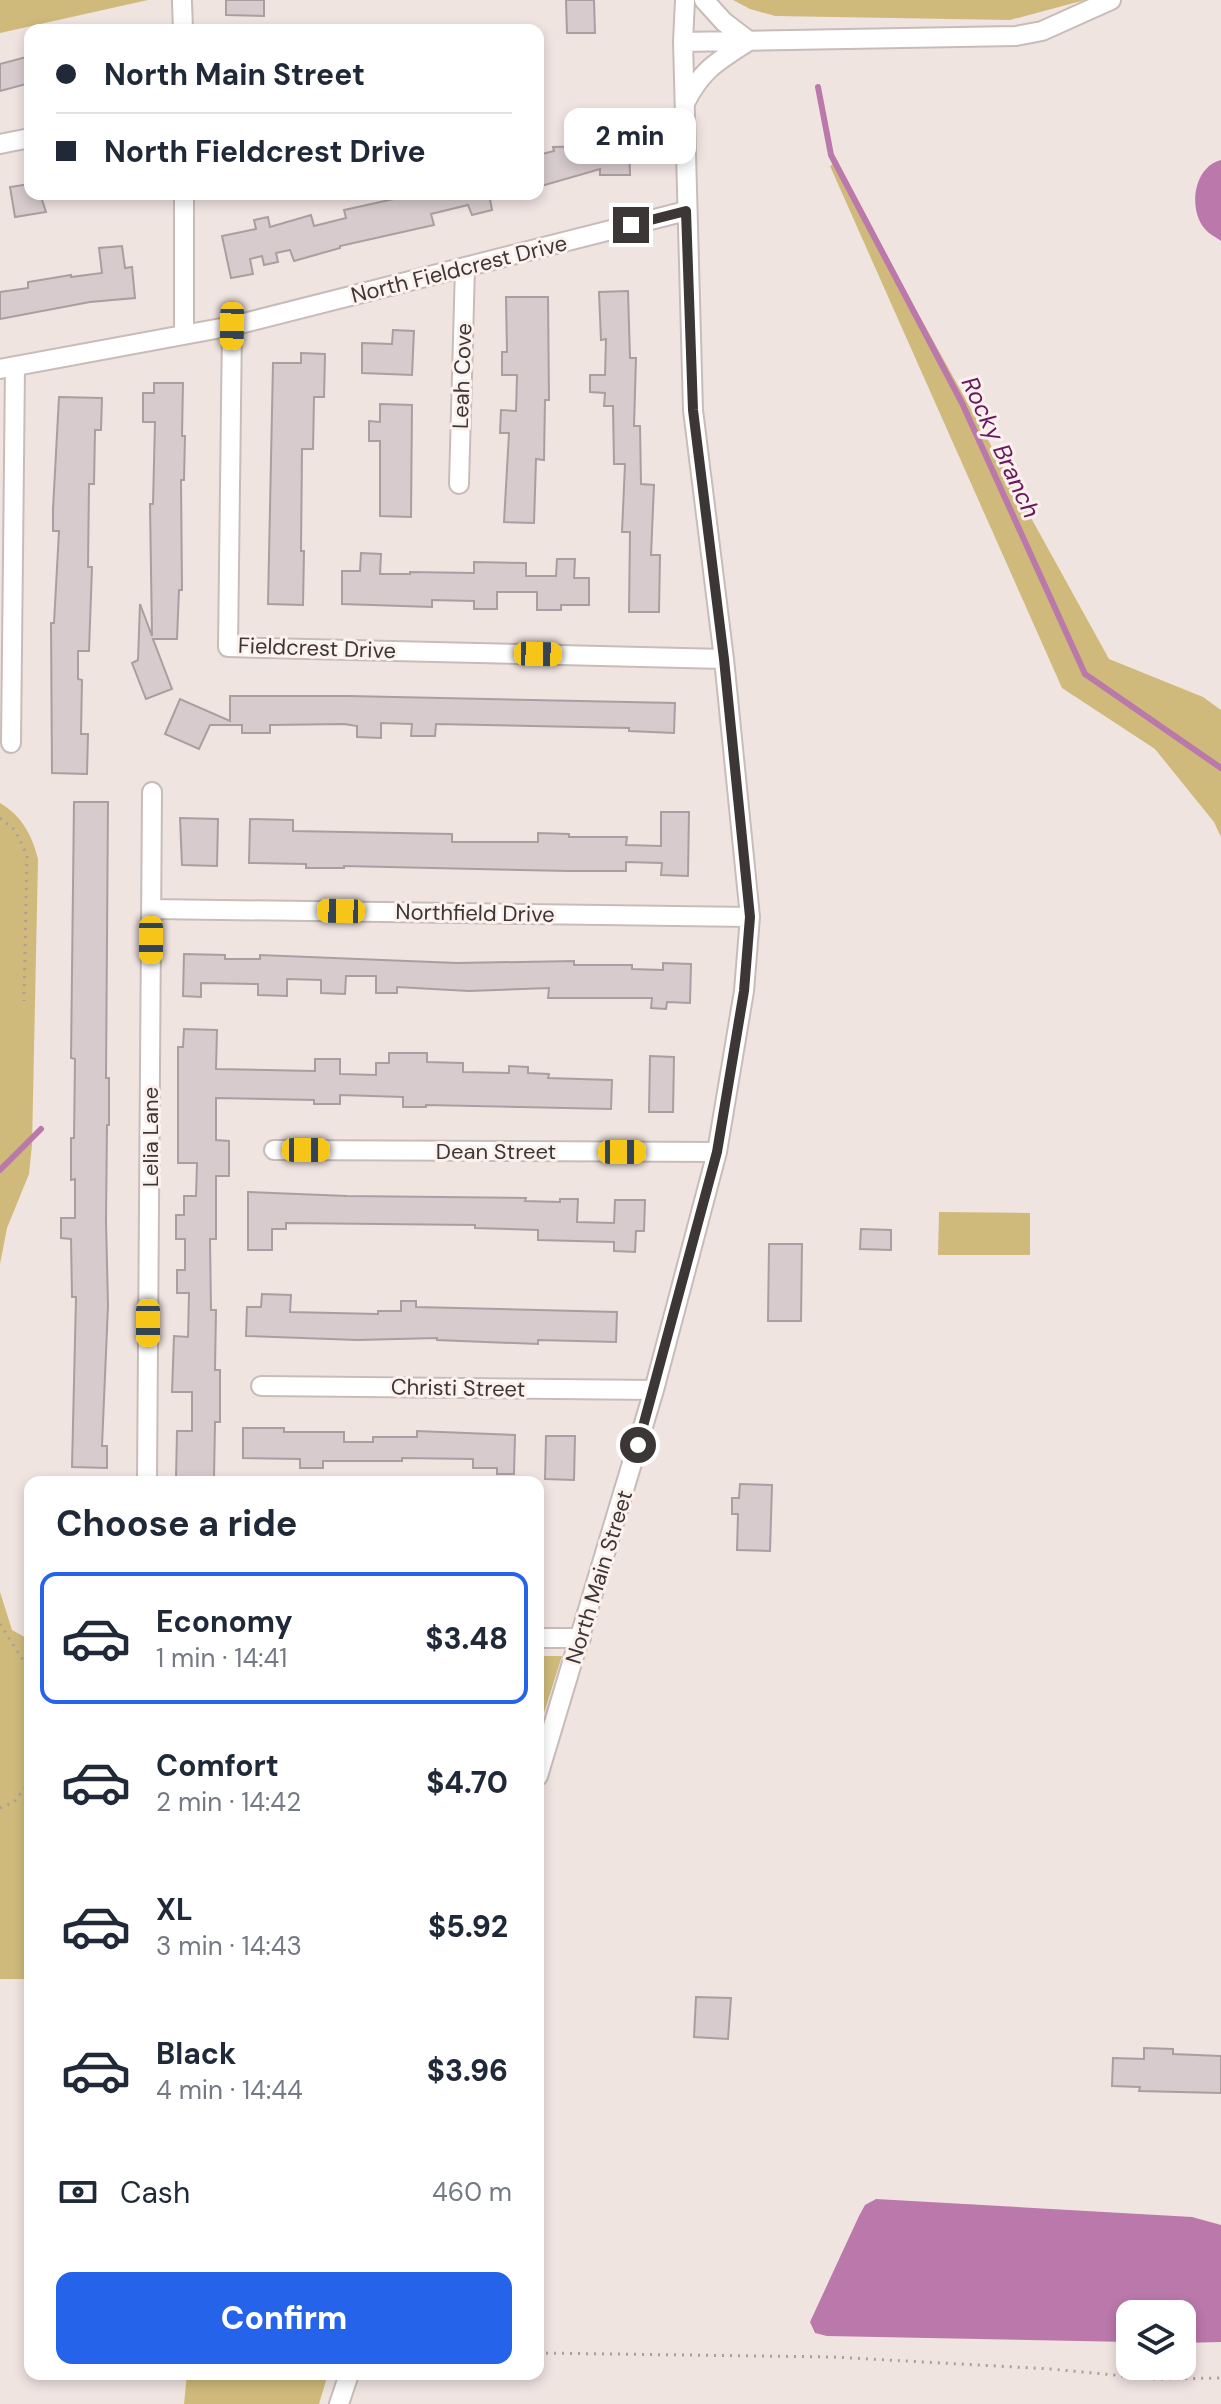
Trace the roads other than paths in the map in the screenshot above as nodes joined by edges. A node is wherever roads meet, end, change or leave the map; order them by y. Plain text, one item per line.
1 (685, 0) edge
2 (704, 0) edge
3 (1111, 0) edge
4 (182, 2) edge
5 (183, 24) edge
6 (749, 41) junction
7 (683, 42) junction
8 (684, 104) junction
9 (24, 139) edge
10 (0, 144) edge
11 (184, 200) edge
12 (686, 211) junction
13 (465, 267) junction
14 (232, 326) junction
15 (184, 335) junction
16 (8, 368) edge
17 (459, 484) dead end
18 (724, 659) junction
19 (11, 743) dead end
20 (152, 792) dead end
21 (152, 909) junction
22 (750, 917) junction
23 (274, 1150) dead end
24 (717, 1152) junction
25 (261, 1386) dead end
26 (654, 1390) junction
27 (147, 1476) edge
28 (544, 1638) edge
29 (581, 1638) junction
30 (544, 1757) edge
31 (347, 2380) edge
32 (339, 2404) edge

1 - 7 street, North Main Street
2 - 6 street
3 - 6 street
4 - 5 street
6 - 7 street
6 - 8 street
7 - 8 street, North Main Street
8 - 12 street, North Main Street
9 - 10 street
11 - 15 street
12 - 13 street, North Fieldcrest Drive
12 - 18 street, North Main Street
13 - 14 street, North Fieldcrest Drive
13 - 17 street, Leah Cove
14 - 15 street, North Fieldcrest Drive
14 - 18 street, Fieldcrest Drive
15 - 16 street, North Fieldcrest Drive
16 - 19 street
18 - 22 street, North Main Street
20 - 21 street, Lelia Lane
21 - 22 street, Northfield Drive
21 - 27 street, Lelia Lane
22 - 24 street, North Main Street
23 - 24 street, Dean Street
24 - 26 street, North Main Street
25 - 26 street, Christi Street
26 - 29 street, North Main Street
28 - 29 street
29 - 30 street, North Main Street
31 - 32 street

